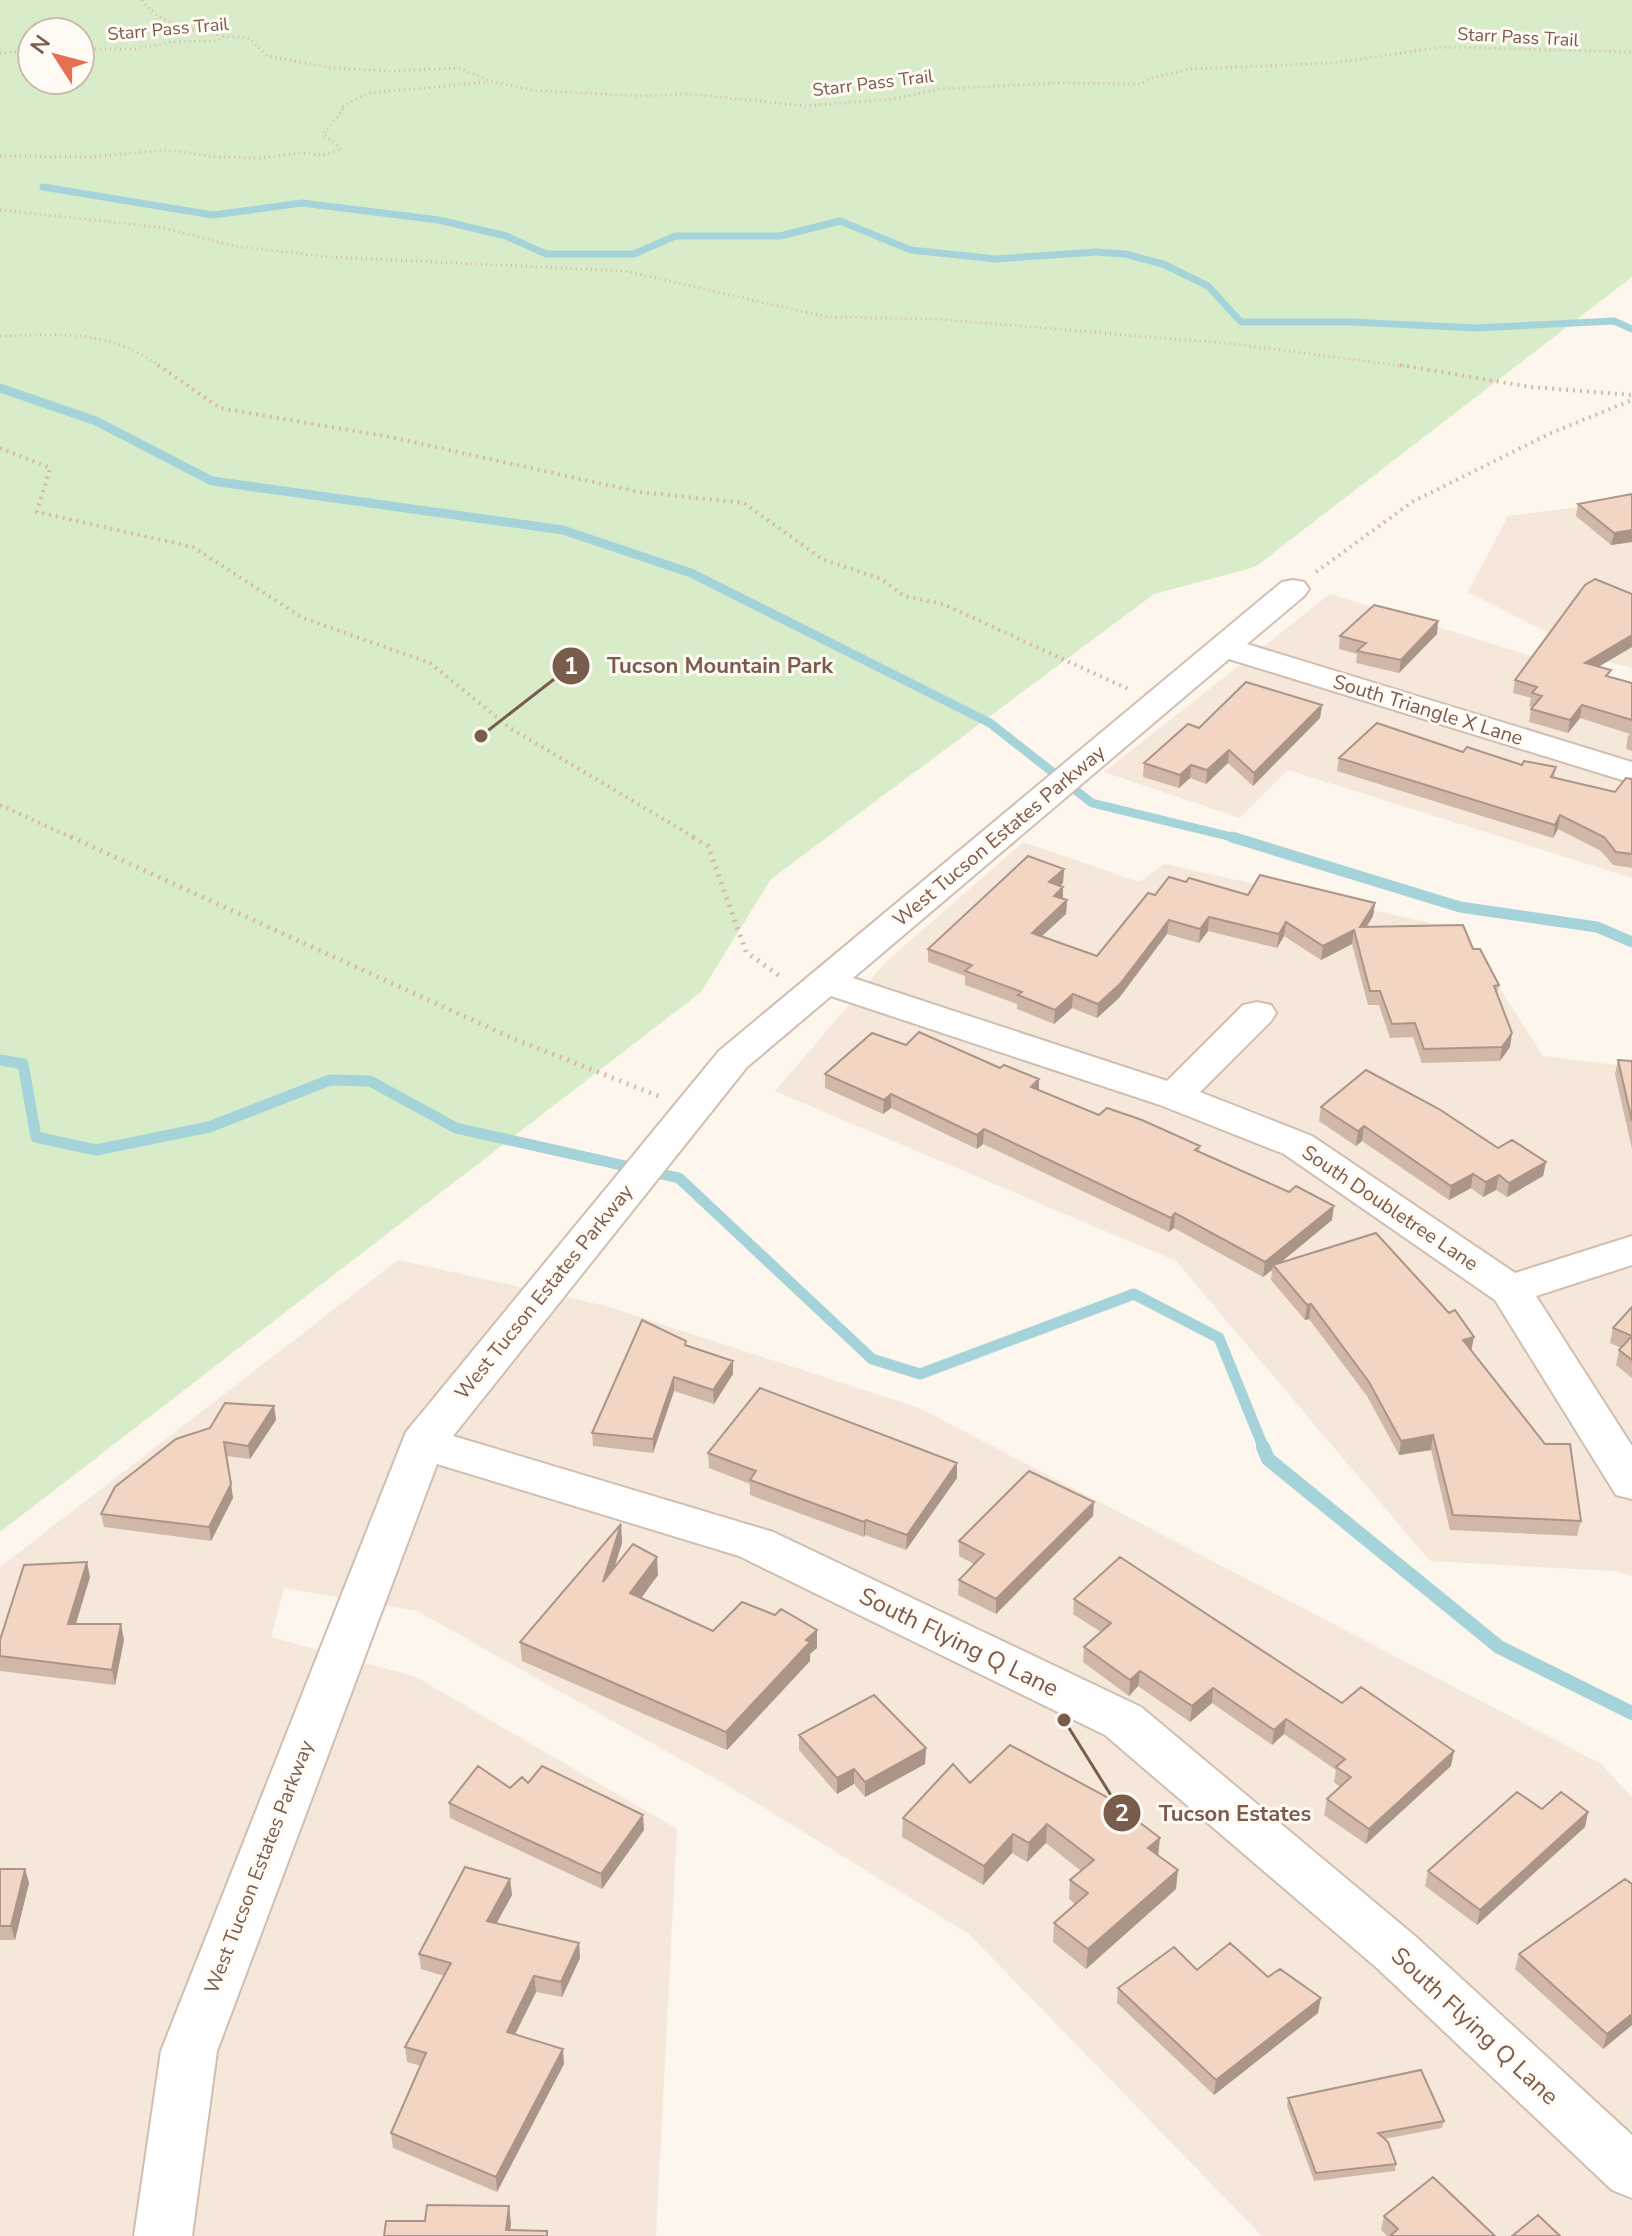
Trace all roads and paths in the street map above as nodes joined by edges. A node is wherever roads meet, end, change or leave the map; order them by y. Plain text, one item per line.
1 (142, 0) edge
2 (224, 36) junction
3 (96, 49) edge
4 (1632, 52) edge
5 (494, 82) junction
6 (0, 156) edge
7 (0, 210) edge
8 (0, 336) edge
9 (1632, 398) edge
10 (0, 448) edge
11 (1293, 589) joint
12 (1225, 647) junction
13 (1158, 702) junction
14 (1632, 773) edge
15 (0, 805) edge
16 (816, 988) junction
17 (1257, 1013) dead end
18 (1174, 1096) junction
19 (692, 1110) junction
20 (1632, 1250) edge
21 (1510, 1290) junction
22 (422, 1443) junction
23 (1632, 1483) edge
24 (1632, 2172) edge
25 (163, 2236) edge

1 - 2 path
2 - 3 path, Starr Pass Trail
2 - 5 path, Starr Pass Trail
4 - 5 path, Starr Pass Trail
5 - 6 path
7 - 9 path
8 - 13 path
9 - 11 path
10 - 16 path
11 - 12 street, West Tucson Estates Parkway
12 - 13 street, West Tucson Estates Parkway
12 - 14 street, South Triangle X Lane
13 - 16 street, West Tucson Estates Parkway
15 - 19 path
16 - 18 street, South Doubletree Lane
16 - 19 street, West Tucson Estates Parkway
17 - 18 street
18 - 21 street, South Doubletree Lane
19 - 22 street, West Tucson Estates Parkway
20 - 21 street
21 - 23 street, South Doubletree Lane
22 - 24 street, South Flying Q Lane
22 - 25 street, West Tucson Estates Parkway

